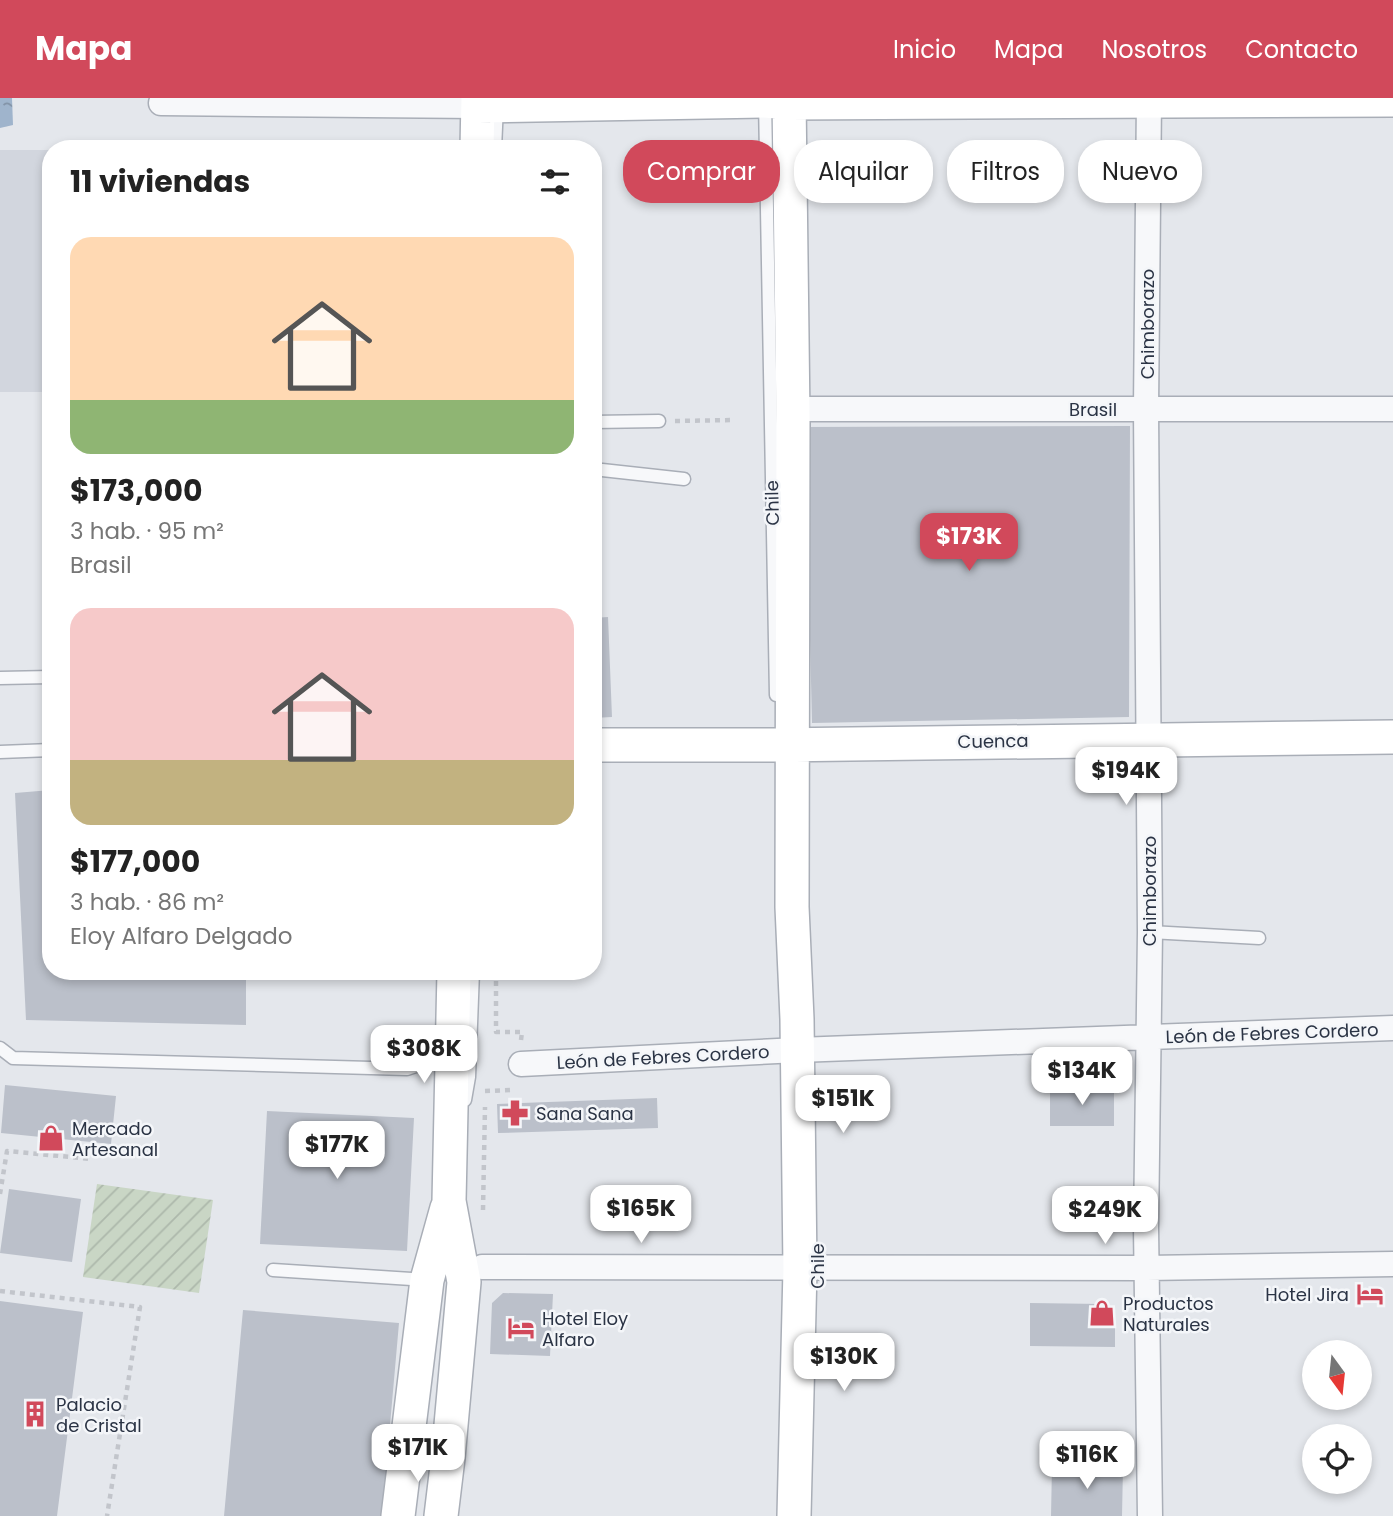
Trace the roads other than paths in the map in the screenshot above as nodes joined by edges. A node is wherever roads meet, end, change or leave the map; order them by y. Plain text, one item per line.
1 (777, 100) edge
2 (1149, 100) edge
3 (1393, 100) edge
4 (487, 102) edge
5 (161, 103) dead end
6 (479, 140) edge
7 (493, 140) edge
8 (793, 409) junction
9 (1146, 409) junction
10 (1393, 409) edge
11 (659, 421) road end
12 (602, 422) edge
13 (602, 470) edge
14 (684, 480) dead end
15 (42, 677) edge
16 (0, 678) edge
17 (776, 705) dead end
18 (1393, 737) edge
19 (1149, 739) junction
20 (602, 745) edge
21 (781, 745) junction
22 (42, 750) edge
23 (0, 752) edge
24 (779, 808) dead end
25 (792, 907) junction
26 (1150, 932) junction
27 (1259, 938) dead end
28 (454, 980) edge
29 (473, 980) edge
30 (1393, 1028) edge
31 (1147, 1038) junction
32 (803, 1040) junction
33 (0, 1048) edge
34 (451, 1055) junction
35 (521, 1064) road end
36 (449, 1201) junction
37 (1393, 1264) edge
38 (482, 1267) dead end
39 (1147, 1268) junction
40 (809, 1269) junction
41 (273, 1270) dead end
42 (427, 1280) junction
43 (398, 1516) edge
44 (441, 1516) edge
45 (794, 1516) edge
46 (816, 1516) edge
47 (1150, 1516) edge

1 - 2 main road
1 - 4 main road
1 - 8 main road, Chile
1 - 17 lane, Chile
2 - 3 main road
2 - 9 street, Chimborazo
4 - 5 street
4 - 6 main road
4 - 7 lane
8 - 9 street, Brasil
8 - 21 main road, Chile
9 - 10 street, Brasil
9 - 19 street, Chimborazo
11 - 12 lane
13 - 14 lane
15 - 16 lane
18 - 19 main road, Cuenca
19 - 21 main road, Cuenca
19 - 26 street, Chimborazo
20 - 21 main road, Cuenca
21 - 25 main road, Chile
22 - 23 lane
24 - 25 lane, Chile
25 - 32 main road, Chile
26 - 27 lane
26 - 31 street, Chimborazo
28 - 34 main road
29 - 36 lane
30 - 31 street, León de Febres Cordero
31 - 32 street, León de Febres Cordero
31 - 39 street, Chimborazo
32 - 35 street, León de Febres Cordero
32 - 40 main road, Chile
33 - 34 lane
34 - 36 main road
36 - 42 main road
36 - 44 main road
37 - 39 street
38 - 40 street
39 - 40 street
39 - 47 street, Chimborazo
40 - 45 main road, Chile
40 - 46 main road, Chile
41 - 42 lane
42 - 43 main road

